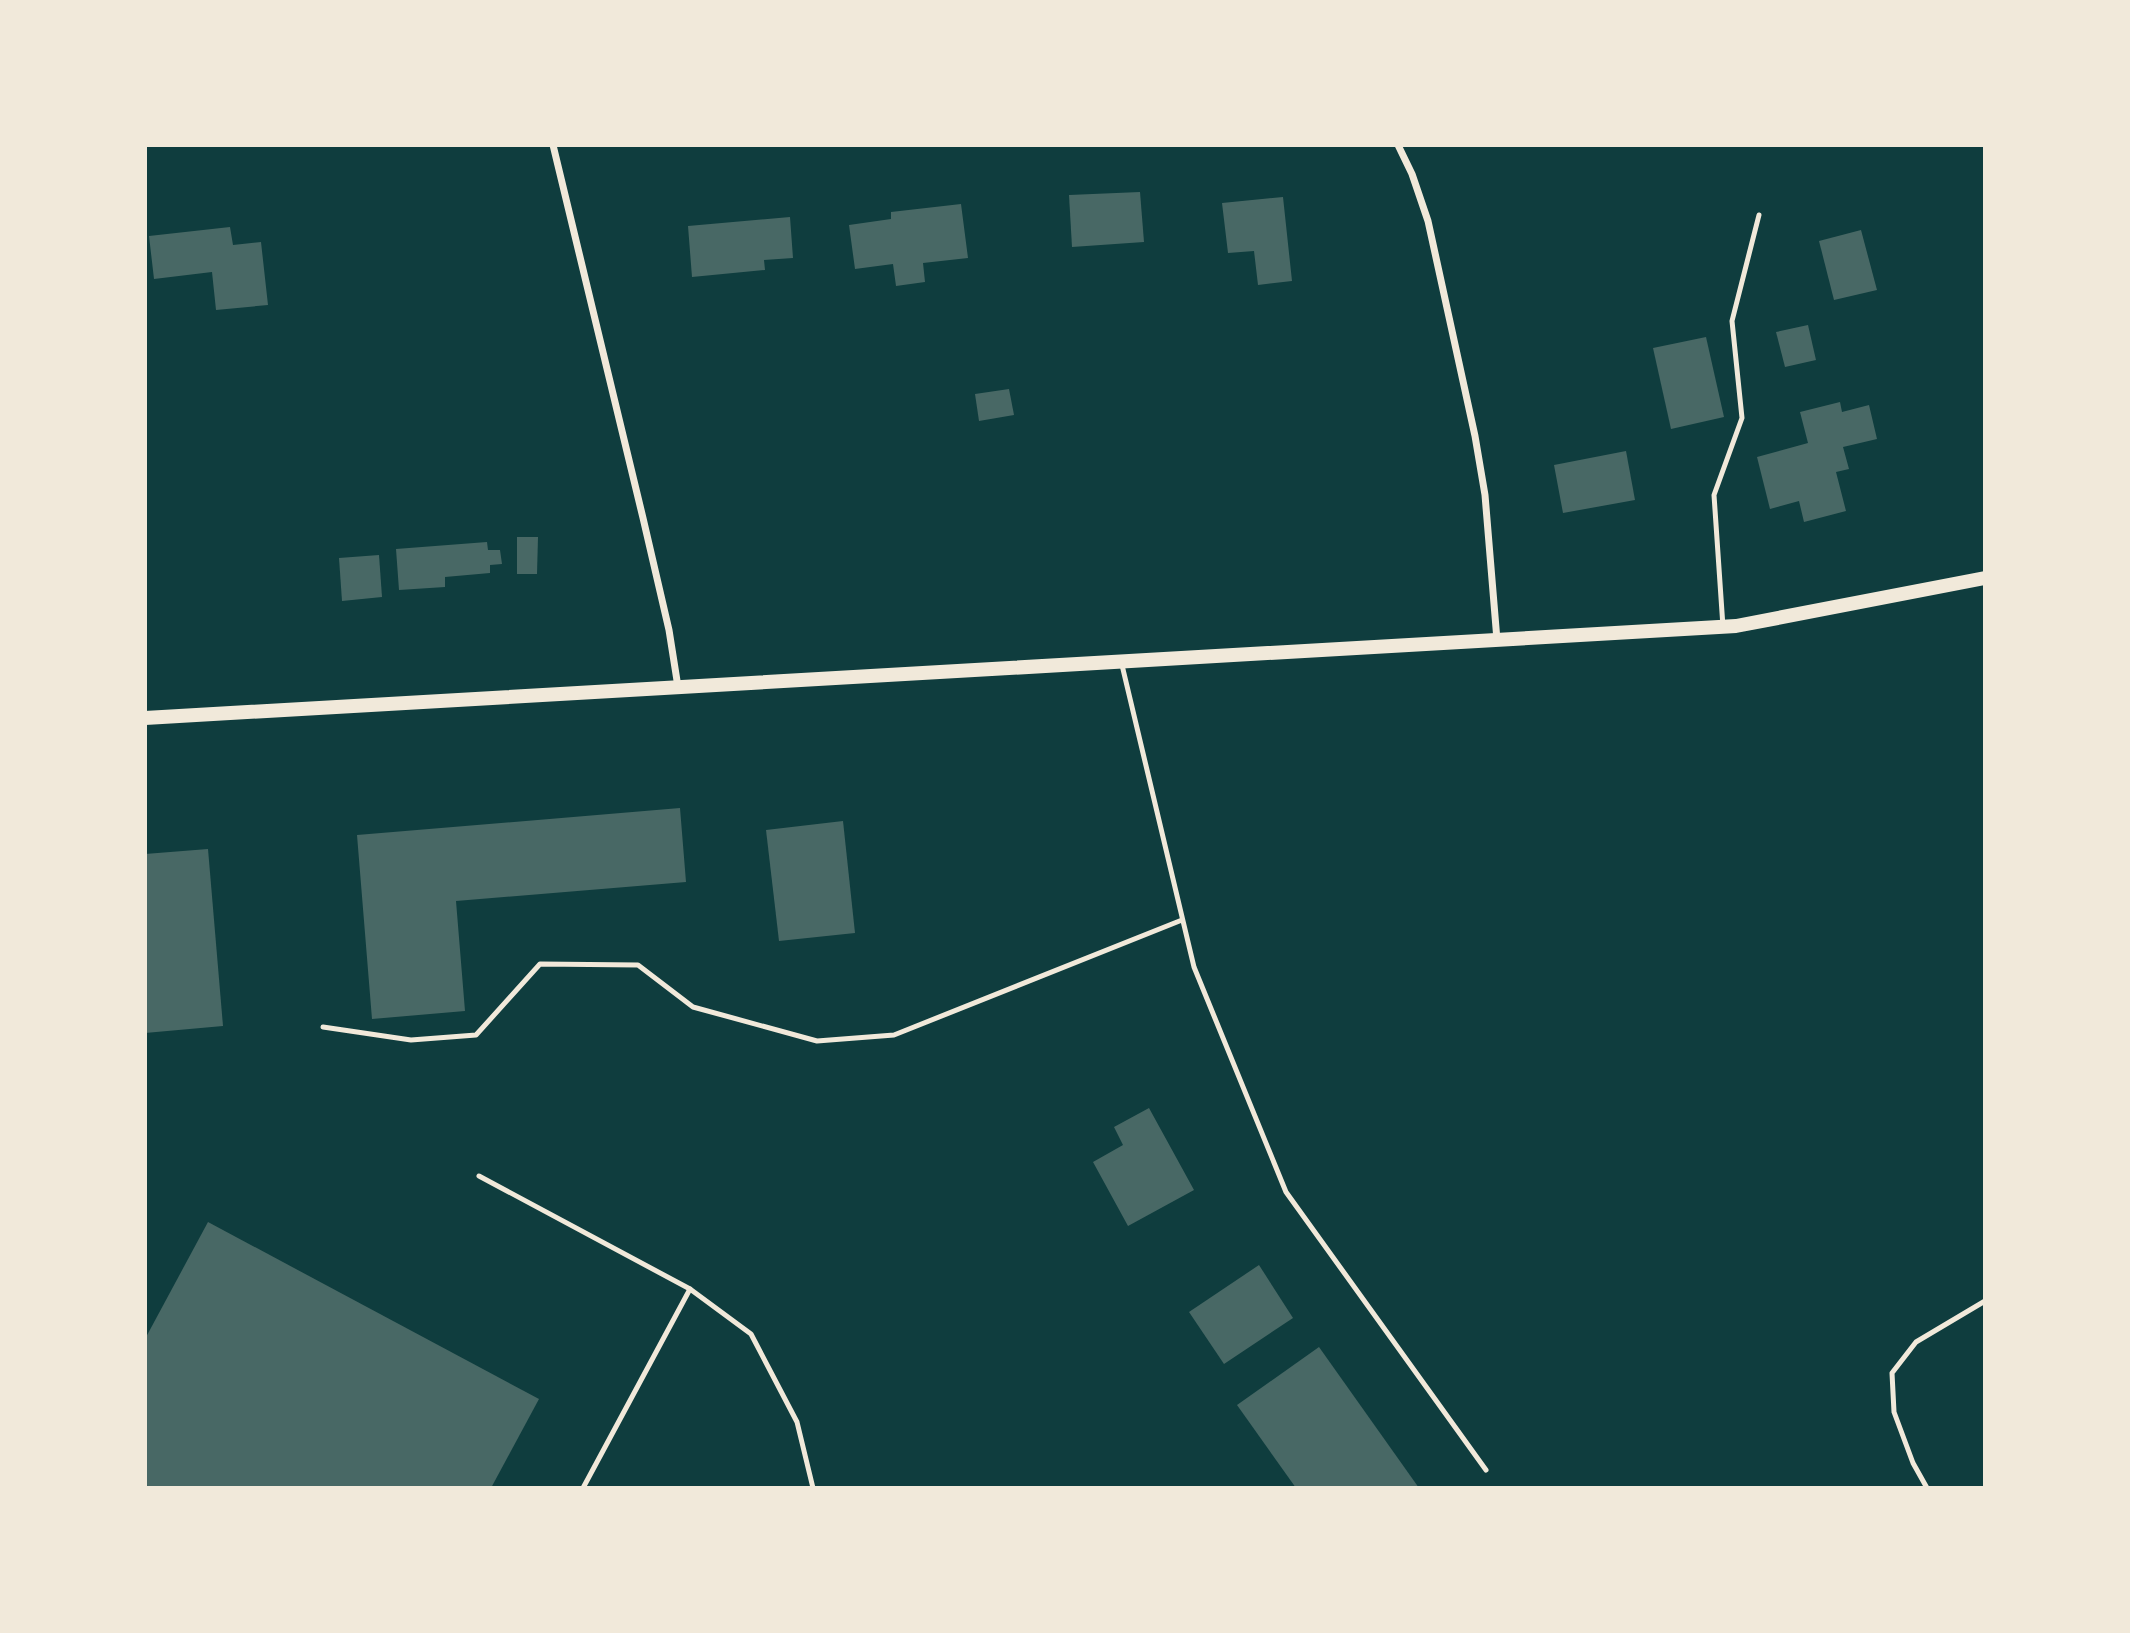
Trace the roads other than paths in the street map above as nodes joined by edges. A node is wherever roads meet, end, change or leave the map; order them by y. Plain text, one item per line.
1 (552, 145) edge
2 (1398, 145) edge
3 (1759, 215) dead end
4 (1985, 578) edge
5 (1723, 626) junction
6 (1497, 640) junction
7 (1121, 662) junction
8 (678, 687) junction
9 (145, 719) edge
10 (1182, 920) junction
11 (324, 1027) dead end
12 (479, 1176) dead end
13 (690, 1289) junction
14 (1985, 1301) edge
15 (1486, 1470) dead end
16 (583, 1488) edge
17 (813, 1488) edge
18 (1927, 1488) edge

1 - 8 street
2 - 6 street
3 - 5 lane
4 - 5 main road
5 - 6 main road
6 - 7 main road
7 - 8 main road
7 - 10 lane
8 - 9 main road
10 - 11 lane
10 - 15 lane
12 - 13 lane
13 - 16 lane
13 - 17 lane
14 - 18 lane

